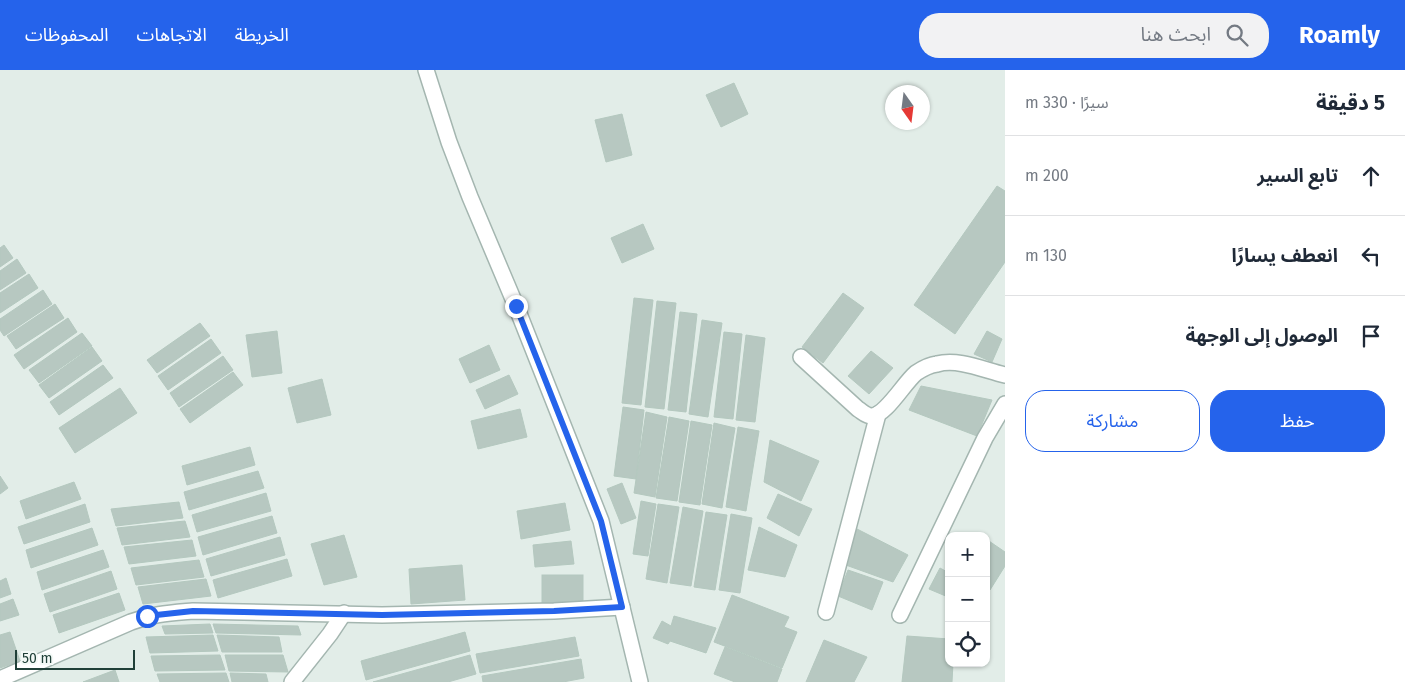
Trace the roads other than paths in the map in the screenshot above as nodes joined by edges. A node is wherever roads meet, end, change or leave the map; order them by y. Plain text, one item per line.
1 (426, 70) edge
2 (801, 357) dead end
3 (1005, 375) edge
4 (1005, 404) edge
5 (878, 414) junction
6 (622, 607) junction
7 (826, 612) dead end
8 (344, 613) junction
9 (900, 615) dead end
10 (0, 679) edge
11 (292, 682) edge
12 (640, 682) edge

1 - 6 street
2 - 5 street
3 - 5 street
4 - 9 street
5 - 7 street
6 - 8 street
6 - 12 street
8 - 10 street
8 - 11 street

